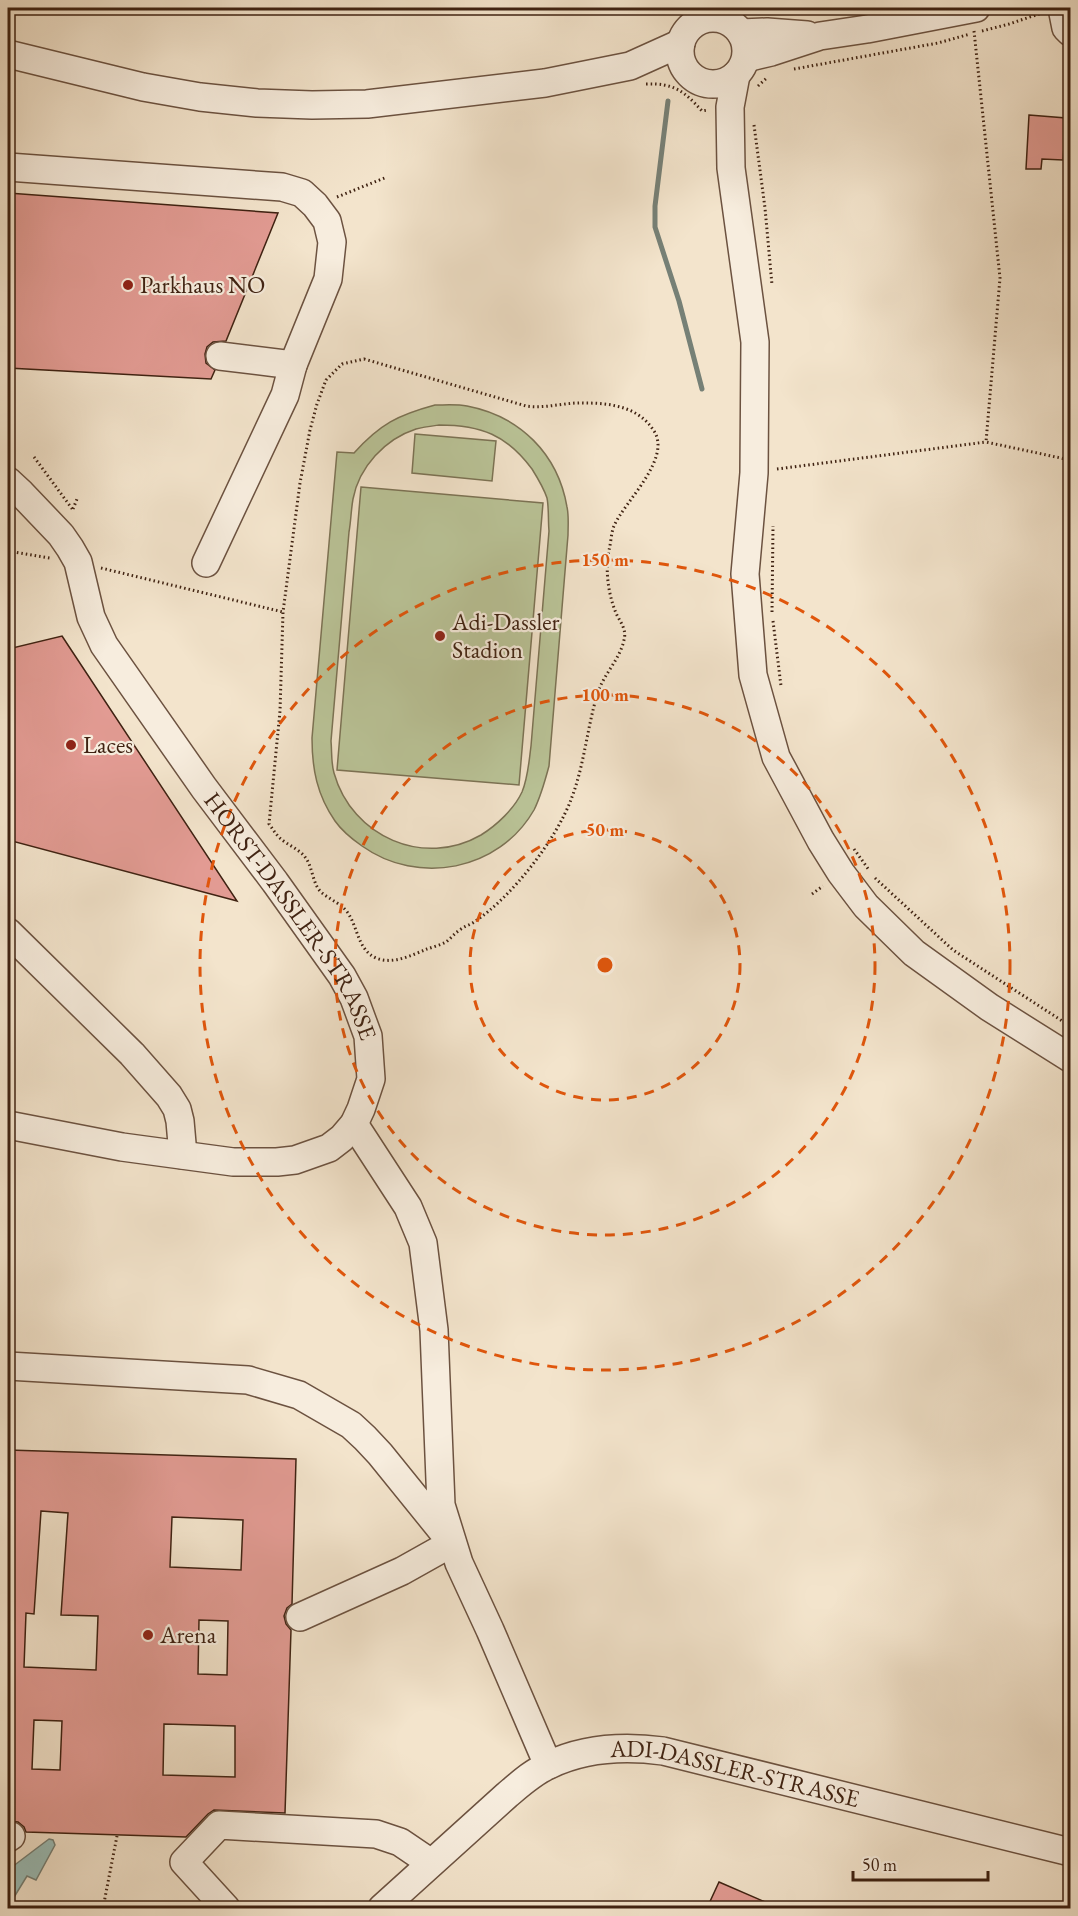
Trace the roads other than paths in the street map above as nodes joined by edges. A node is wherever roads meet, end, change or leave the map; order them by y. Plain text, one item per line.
1 (1053, 10) edge
2 (699, 14) edge
3 (973, 17) edge
4 (1071, 32) edge
5 (681, 43) junction
6 (8, 54) edge
7 (745, 64) junction
8 (630, 66) junction
9 (693, 76) junction
10 (8, 167) edge
11 (731, 168) junction
12 (220, 356) dead end
13 (293, 365) junction
14 (8, 481) edge
15 (206, 563) dead end
16 (8, 932) edge
17 (1071, 1058) edge
18 (354, 1124) junction
19 (8, 1125) edge
20 (183, 1155) junction
21 (8, 1366) edge
22 (452, 1543) junction
23 (300, 1617) dead end
24 (548, 1765) junction
25 (1071, 1852) edge
26 (430, 1863) junction
27 (226, 1908) edge
28 (382, 1908) edge

1 - 4 street
2 - 5 street
2 - 7 street
3 - 7 street
5 - 8 street
5 - 9 street
6 - 8 street
7 - 9 street
7 - 11 street
8 - 9 street
9 - 11 street
10 - 13 street
11 - 17 street
12 - 13 street
13 - 15 street
14 - 18 street, HORST-DASSLER-STRASSE
16 - 20 street
18 - 20 street, HORST-DASSLER-STRASSE
18 - 22 street
19 - 20 street, HORST-DASSLER-STRASSE
21 - 22 street
22 - 23 street
22 - 24 street
24 - 25 street, ADI-DASSLER-STRASSE
24 - 26 street, ADI-DASSLER-STRASSE
26 - 27 street
26 - 28 street, ADI-DASSLER-STRASSE

